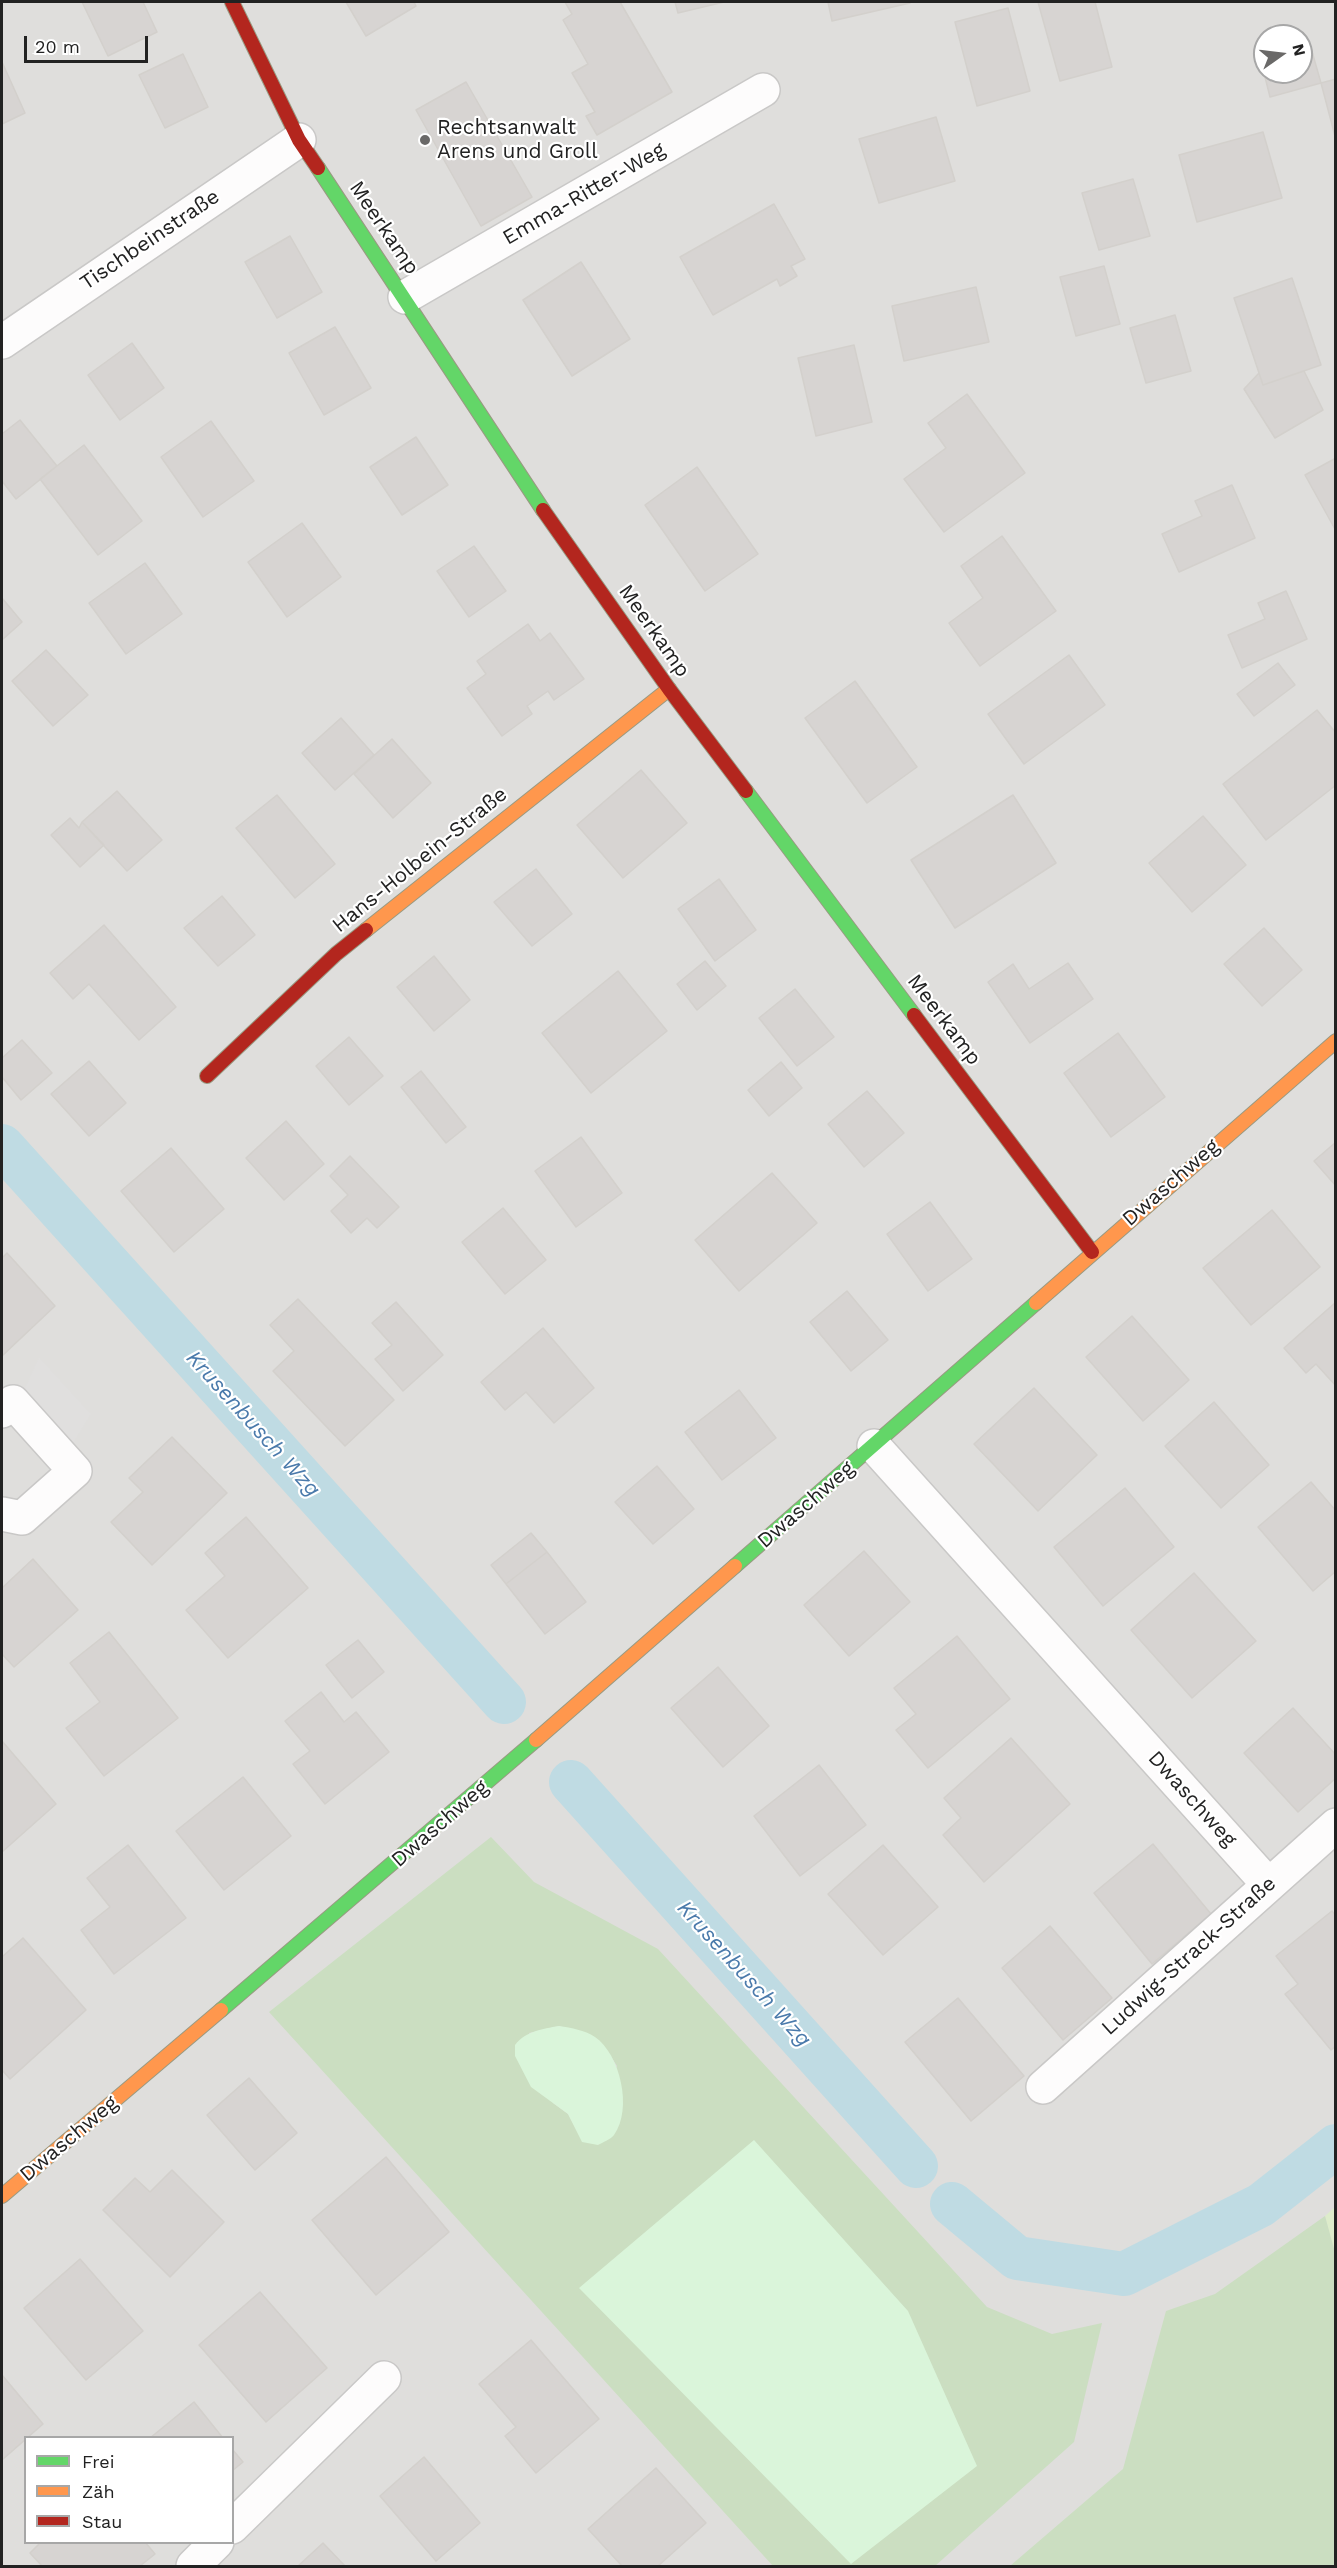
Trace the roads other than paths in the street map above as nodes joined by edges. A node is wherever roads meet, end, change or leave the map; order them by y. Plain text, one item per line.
1 (232, 2) edge
2 (762, 90) dead end
3 (299, 140) junction
4 (405, 297) junction
5 (2, 342) edge
6 (669, 689) junction
7 (1335, 1041) edge
8 (207, 1076) dead end
9 (1092, 1252) junction
10 (2, 1411) edge
11 (874, 1446) junction
12 (2, 1514) edge
13 (1335, 1826) edge
14 (1268, 1884) junction
15 (1042, 2086) dead end
16 (2, 2196) edge
17 (384, 2378) dead end
18 (234, 2525) edge
19 (215, 2544) edge
20 (193, 2566) edge

1 - 3 street, Meerkamp
2 - 4 street, Emma-Ritter-Weg
3 - 4 street, Meerkamp
3 - 5 street, Tischbeinstraße
4 - 6 street, Meerkamp
6 - 8 street, Hans-Holbein-Straße
6 - 9 street, Meerkamp
7 - 9 street, Dwaschweg
9 - 11 street, Dwaschweg
10 - 12 street
11 - 14 street, Dwaschweg
11 - 16 street, Dwaschweg
13 - 14 street, Ludwig-Strack-Straße
14 - 15 street, Ludwig-Strack-Straße
17 - 18 street
19 - 20 street

